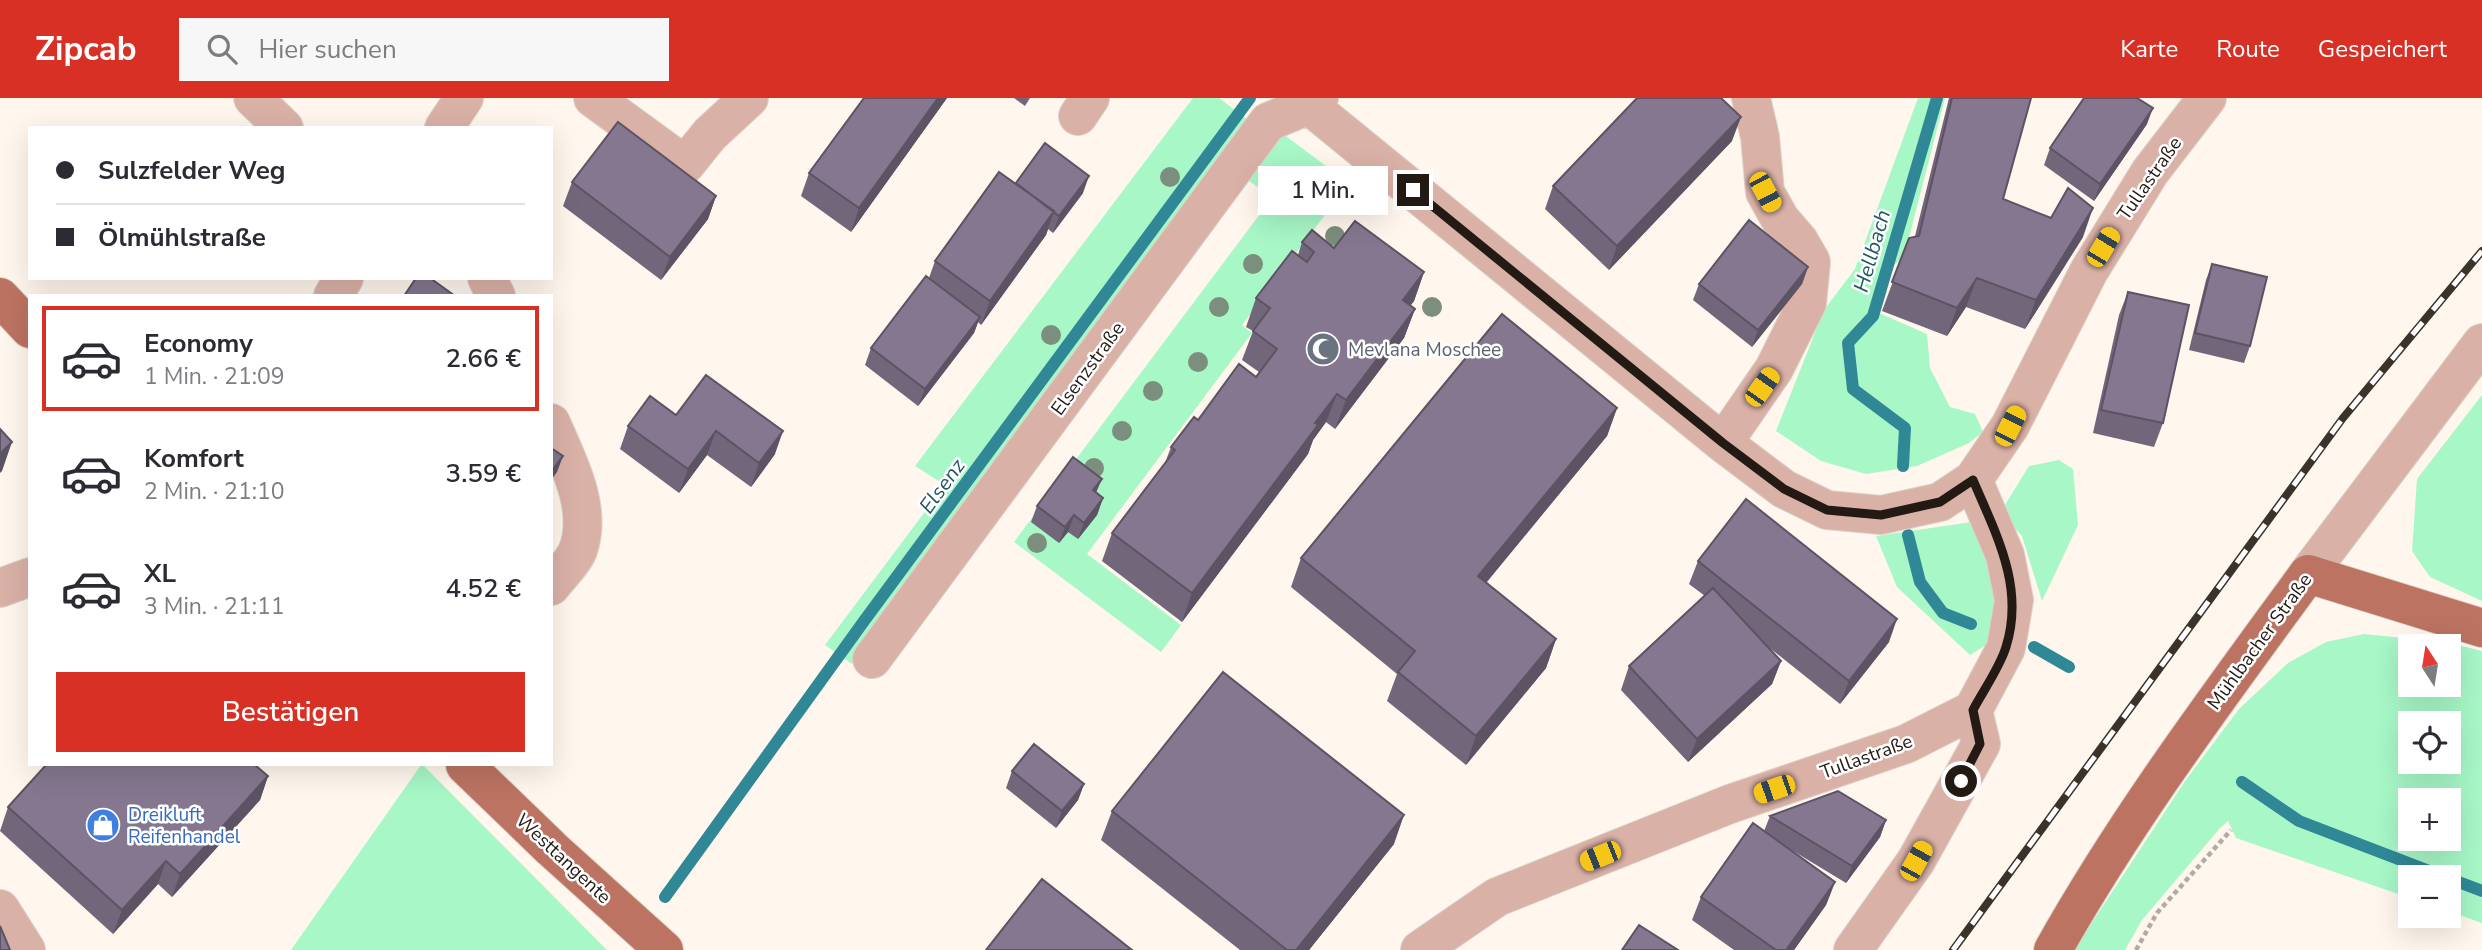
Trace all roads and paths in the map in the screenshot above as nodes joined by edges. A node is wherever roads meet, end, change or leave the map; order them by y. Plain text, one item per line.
1 (253, 98) edge
2 (464, 98) edge
3 (593, 98) edge
4 (749, 98) edge
5 (1751, 98) edge
6 (2207, 98) edge
7 (1310, 100) edge
8 (282, 126) edge
9 (445, 126) edge
10 (0, 297) edge
11 (28, 327) edge
12 (2482, 342) edge
13 (553, 428) edge
14 (1723, 443) junction
15 (1973, 480) junction
16 (2308, 574) junction
17 (28, 578) edge
18 (553, 583) edge
19 (0, 588) edge
20 (2482, 628) edge
21 (872, 659) dead end
22 (1973, 710) junction
23 (466, 766) edge
24 (2231, 830) dead end
25 (0, 909) edge
26 (26, 950) edge
27 (664, 950) edge
28 (1420, 950) edge
29 (1853, 950) edge
30 (2053, 950) edge
31 (2136, 950) edge

1 - 8 street
2 - 9 street
3 - 4 street
5 - 14 street
6 - 15 street, Tullastraße
7 - 14 street
7 - 21 street, Elsenzstraße
10 - 11 main road
12 - 16 street, Mühlbacher Straße
13 - 18 street
14 - 15 street, Tullastraße
15 - 22 street
16 - 20 main road
16 - 30 main road, Mühlbacher Straße
17 - 19 street
22 - 28 street, Tullastraße
22 - 29 street
23 - 27 main road, Westtangente
24 - 31 path
25 - 26 street

